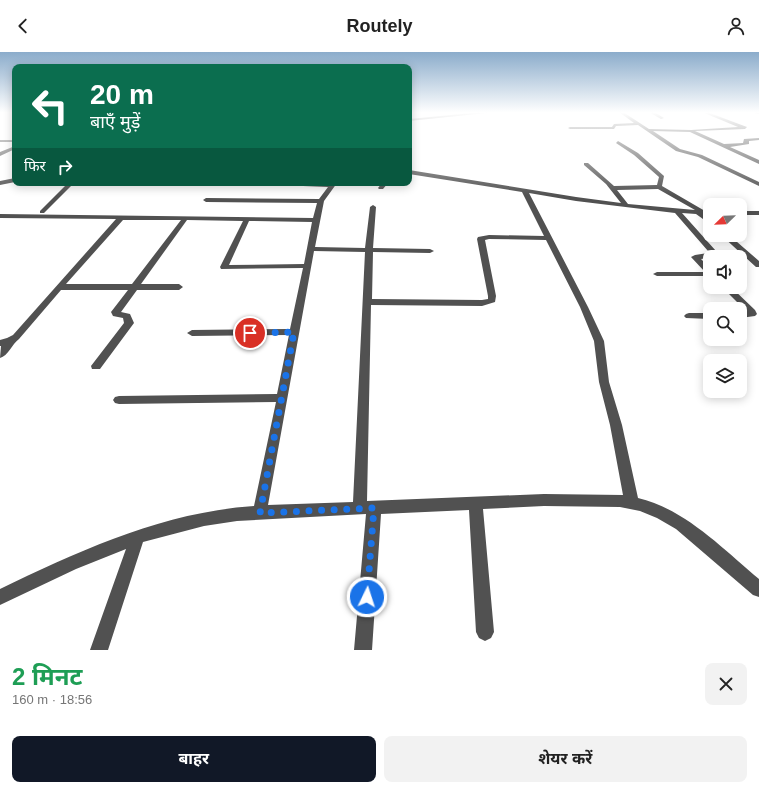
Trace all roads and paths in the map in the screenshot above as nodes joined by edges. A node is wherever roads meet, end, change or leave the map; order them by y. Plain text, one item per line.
1 (663, 140) edge
2 (711, 140) edge
3 (747, 140) edge
4 (0, 141) edge
5 (12, 141) edge
6 (618, 142) dead end
7 (723, 146) junction
8 (12, 148) edge
9 (0, 154) edge
10 (759, 162) edge
11 (586, 164) dead end
12 (412, 173) edge
13 (12, 181) edge
14 (0, 183) edge
15 (759, 184) edge
16 (68, 186) edge
17 (332, 186) edge
18 (659, 187) junction
19 (613, 188) junction
20 (525, 192) junction
21 (206, 200) dead end
22 (321, 201) junction
23 (626, 205) junction
24 (373, 206) dead end
25 (677, 211) junction
26 (42, 212) dead end
27 (703, 212) edge
28 (703, 213) edge
29 (747, 213) edge
30 (759, 213) edge
31 (0, 216) edge
32 (120, 219) junction
33 (185, 219) junction
34 (247, 219) junction
35 (316, 220) junction
36 (549, 238) junction
37 (733, 242) edge
38 (312, 249) junction
39 (369, 249) junction
40 (711, 250) edge
41 (430, 251) dead end
42 (703, 256) edge
43 (703, 265) edge
44 (759, 265) edge
45 (308, 266) junction
46 (703, 273) edge
47 (657, 274) dead end
48 (59, 287) junction
49 (136, 287) junction
50 (179, 287) dead end
51 (733, 294) edge
52 (367, 302) junction
53 (742, 302) edge
54 (747, 307) edge
55 (747, 315) edge
56 (689, 316) dead end
57 (703, 316) edge
58 (294, 332) junction
59 (192, 333) dead end
60 (5, 342) edge
61 (0, 354) edge
62 (96, 366) dead end
63 (282, 398) junction
64 (119, 400) dead end
65 (476, 503) junction
66 (632, 504) junction
67 (367, 508) junction
68 (260, 513) junction
69 (137, 537) junction
70 (759, 589) edge
71 (0, 597) edge
72 (485, 632) dead end
73 (99, 650) edge
74 (363, 650) edge

1 - 15 street
2 - 7 street
3 - 7 street
4 - 5 street
6 - 18 street
7 - 10 street
8 - 9 street
11 - 19 street
12 - 20 street
13 - 14 street
16 - 26 street
17 - 22 street
18 - 19 street
18 - 27 street
19 - 23 street
20 - 23 street
20 - 36 street
21 - 22 street
22 - 35 street
23 - 25 street
24 - 39 street
25 - 28 street
25 - 40 street
29 - 30 street
31 - 32 street
32 - 33 street
32 - 48 street
33 - 34 street
33 - 49 street
34 - 35 street
34 - 45 street
35 - 38 street
36 - 52 street
36 - 66 street
37 - 44 street
38 - 39 street
38 - 45 street
39 - 41 street
39 - 52 street
42 - 43 street
45 - 58 street
46 - 47 street
48 - 49 street
48 - 60 street
49 - 50 street
49 - 62 street
51 - 53 street
52 - 67 street
54 - 55 street
56 - 57 street
58 - 59 street
58 - 63 street
60 - 61 street
63 - 64 street
63 - 68 street
65 - 66 street
65 - 67 street
65 - 72 street
66 - 70 street
67 - 68 street
67 - 74 street
68 - 69 street
69 - 71 street
69 - 73 street

